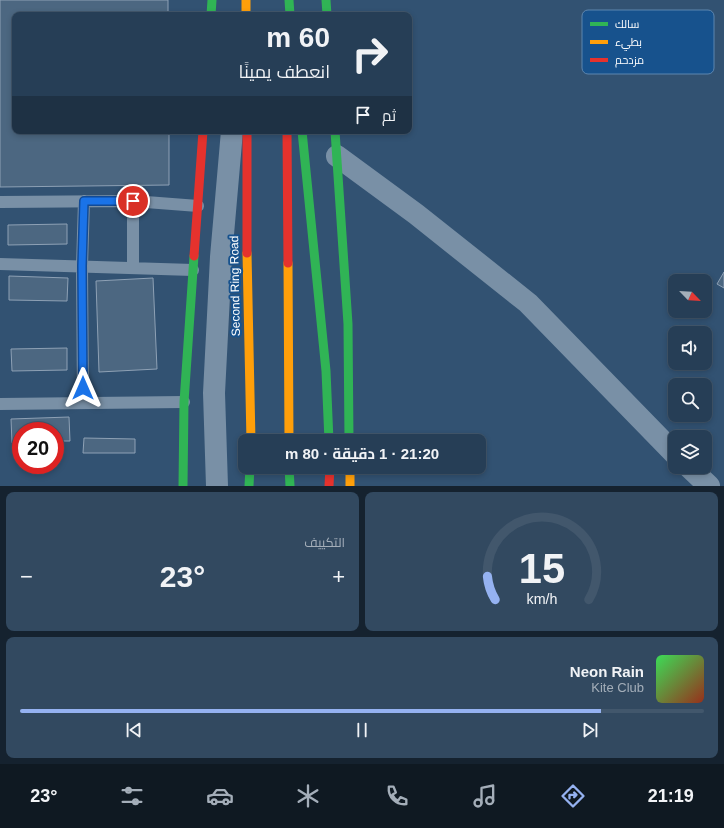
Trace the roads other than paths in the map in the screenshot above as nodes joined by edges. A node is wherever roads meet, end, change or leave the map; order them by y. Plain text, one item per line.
1 (212, 0) edge
2 (245, 0) edge
3 (285, 0) edge
4 (289, 0) edge
5 (326, 0) edge
6 (211, 12) edge
7 (243, 12) edge
8 (246, 12) edge
9 (286, 12) edge
10 (290, 12) edge
11 (327, 12) edge
12 (203, 134) edge
13 (232, 134) edge
14 (247, 134) edge
15 (287, 134) edge
16 (302, 134) edge
17 (335, 134) edge
18 (337, 156) junction
19 (84, 201) junction
20 (133, 201) junction
21 (0, 202) edge
22 (198, 206) junction
23 (0, 264) edge
24 (82, 266) junction
25 (133, 267) junction
26 (193, 270) junction
27 (184, 402) junction
28 (83, 403) junction
29 (0, 404) edge
30 (251, 434) edge
31 (289, 434) edge
32 (329, 434) edge
33 (349, 434) edge
34 (668, 447) edge
35 (250, 474) edge
36 (289, 474) edge
37 (330, 474) edge
38 (350, 474) edge
39 (696, 474) edge
40 (183, 486) edge
41 (217, 486) edge
42 (249, 486) edge
43 (290, 486) edge
44 (329, 486) edge
45 (350, 486) edge
46 (709, 486) edge

1 - 6 main road
2 - 7 street
2 - 8 main road
3 - 9 main road
4 - 10 main road
5 - 11 main road
12 - 22 main road
13 - 41 street
14 - 30 main road, Second Ring Road
15 - 31 main road
16 - 32 main road
17 - 18 main road
18 - 33 main road
18 - 34 street
19 - 20 lane
19 - 21 lane
19 - 24 lane
20 - 22 lane
20 - 25 lane
22 - 26 main road
23 - 24 lane
24 - 25 lane
24 - 28 lane
25 - 26 lane
26 - 27 main road
27 - 28 lane
27 - 40 main road
28 - 29 lane
35 - 42 main road
36 - 43 main road
37 - 44 main road
38 - 45 main road
39 - 46 street

